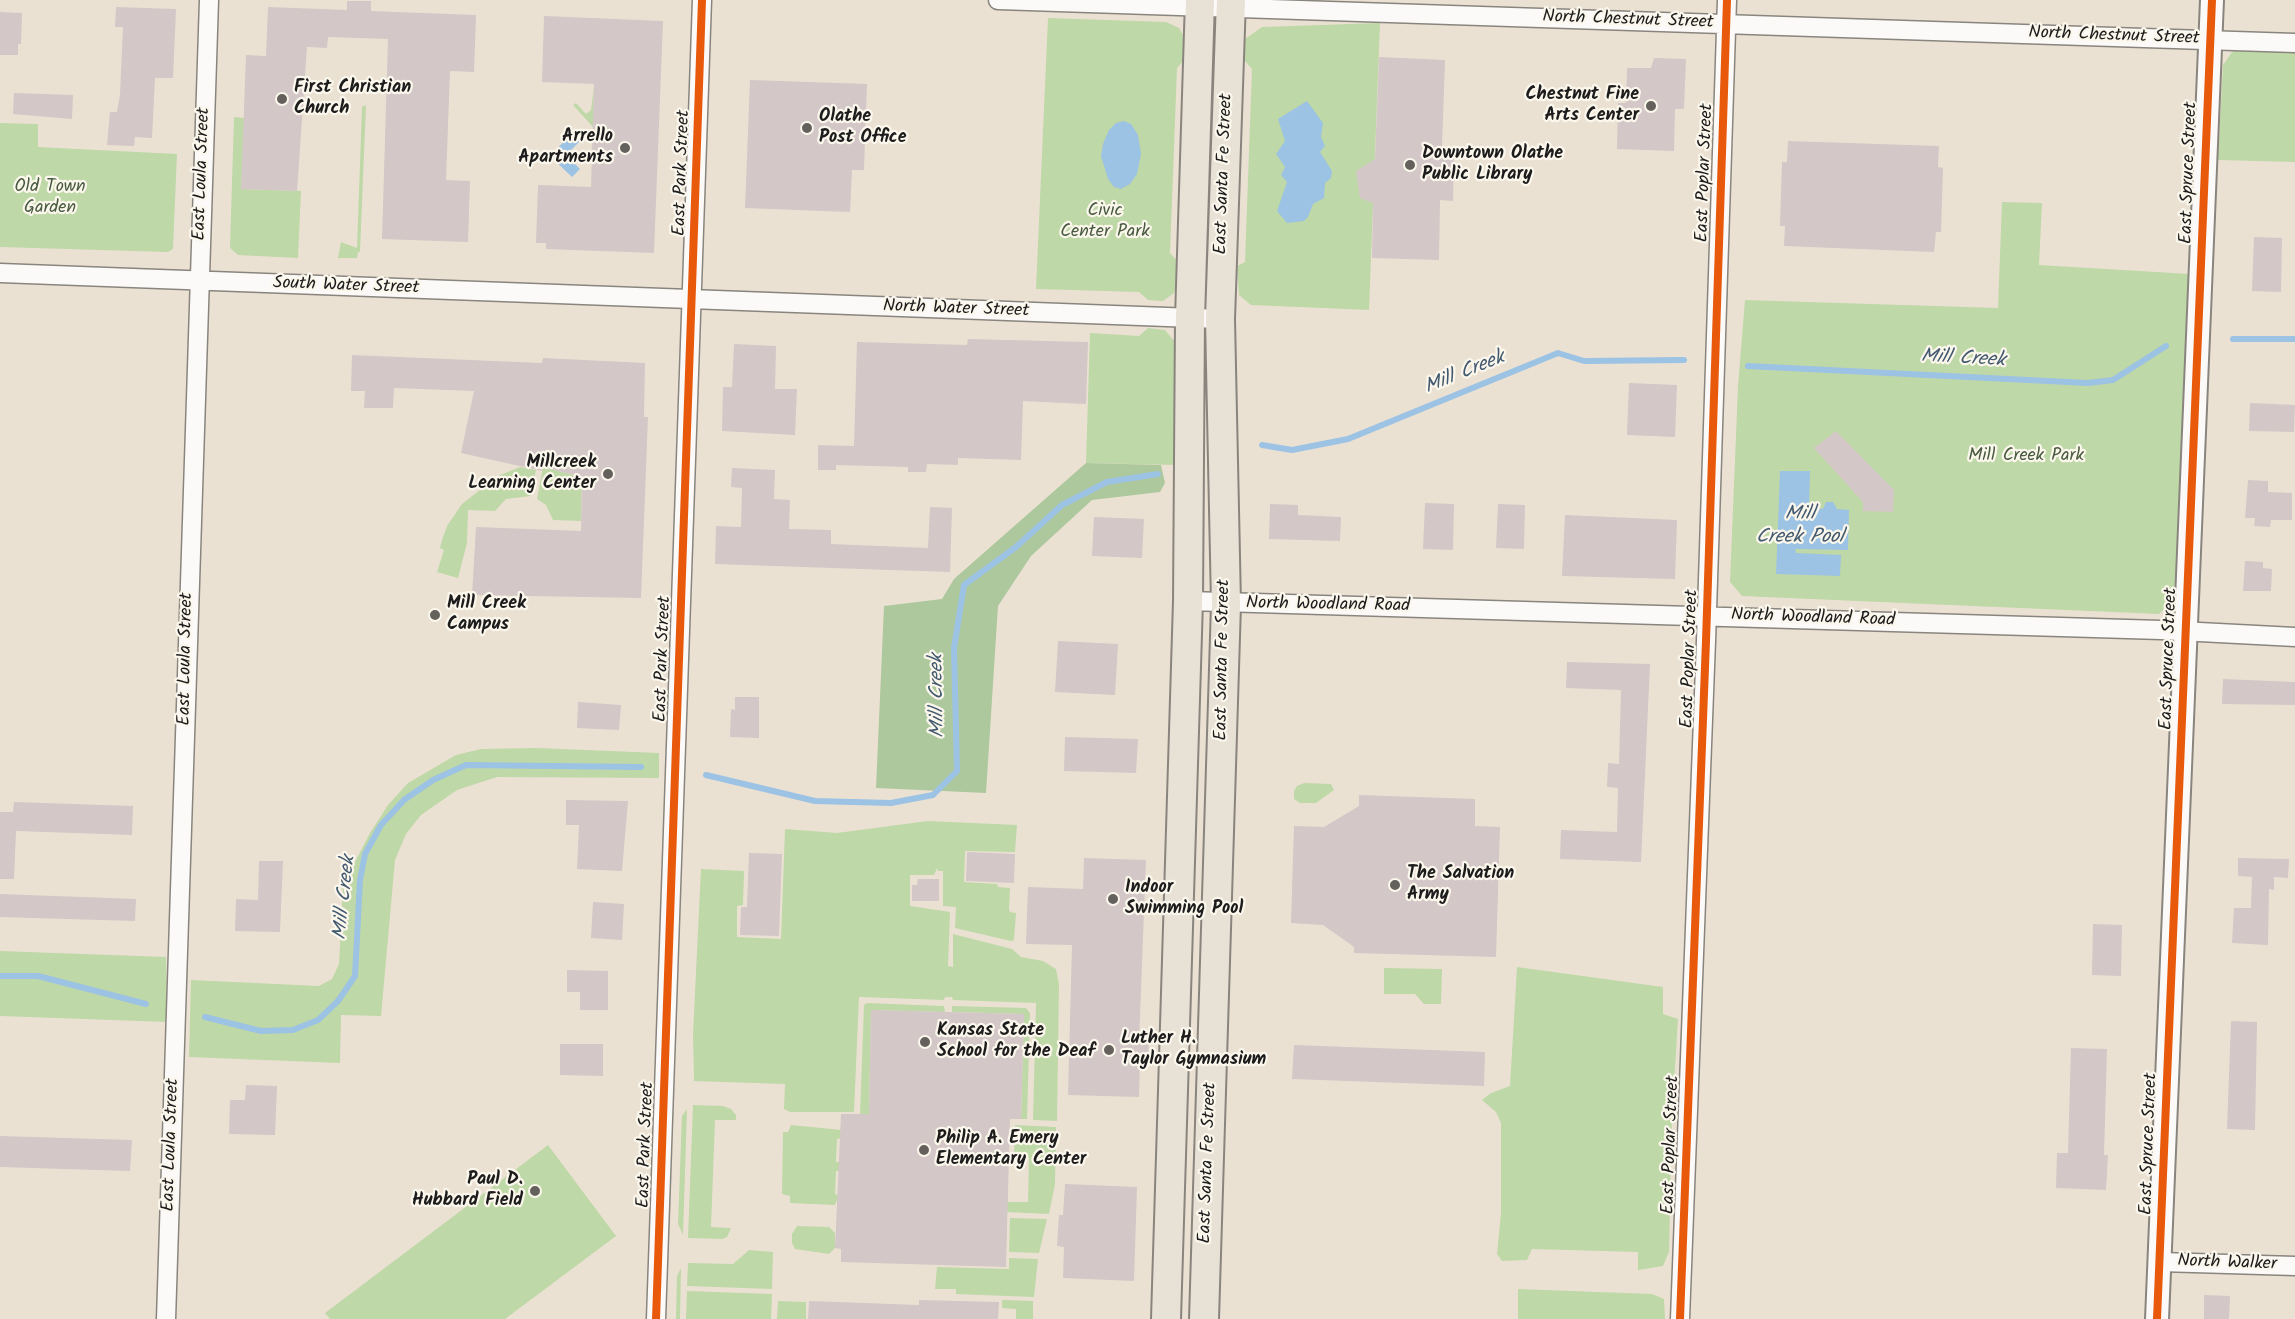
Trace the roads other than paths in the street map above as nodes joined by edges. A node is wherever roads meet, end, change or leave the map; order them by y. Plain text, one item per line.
1 (209, 0) edge
2 (702, 0) edge
3 (998, 0) edge
4 (1727, 0) edge
5 (2212, 0) edge
6 (1200, 4) edge
7 (1231, 4) edge
8 (1726, 24) junction
9 (2211, 40) junction
10 (2295, 43) edge
11 (0, 273) edge
12 (199, 280) junction
13 (692, 301) junction
14 (1190, 318) junction
15 (1220, 319) junction
16 (1188, 601) junction
17 (1226, 604) junction
18 (1707, 616) junction
19 (2186, 631) junction
20 (2295, 637) edge
21 (1181, 825) junction
22 (1219, 826) junction
23 (2160, 1262) junction
24 (2295, 1266) edge
25 (166, 1319) edge
26 (656, 1319) edge
27 (1166, 1319) edge
28 (1204, 1319) edge
29 (1680, 1319) edge
30 (2157, 1319) edge

1 - 12 street, East Loula Street
2 - 13 street, East Park Street
3 - 6 street, North Chestnut Street
4 - 8 street, East Poplar Street
5 - 9 street, East Spruce Street
6 - 7 street, North Chestnut Street
6 - 14 main road, East Santa Fe Street
7 - 8 street, North Chestnut Street
7 - 15 main road, East Santa Fe Street
8 - 9 street, North Chestnut Street
8 - 18 street, East Poplar Street
9 - 10 street, North Chestnut Street
9 - 19 street, East Spruce Street
11 - 12 street, South Water Street
12 - 13 street, South Water Street
12 - 25 street, East Loula Street
13 - 14 street, North Water Street
13 - 26 street, East Park Street
14 - 15 street, North Water Street
14 - 16 main road, East Santa Fe Street
15 - 17 main road, East Santa Fe Street
16 - 17 street, North Woodland Road
16 - 21 main road, East Santa Fe Street
17 - 18 street, North Woodland Road
17 - 22 main road, East Santa Fe Street
18 - 19 street, North Woodland Road
18 - 29 street, East Poplar Street
19 - 20 street, North Woodland Road
19 - 23 street, East Spruce Street
21 - 22 main road
21 - 27 main road, East Santa Fe Street
22 - 28 main road, East Santa Fe Street
23 - 24 street, North Walker
23 - 30 street, East Spruce Street

